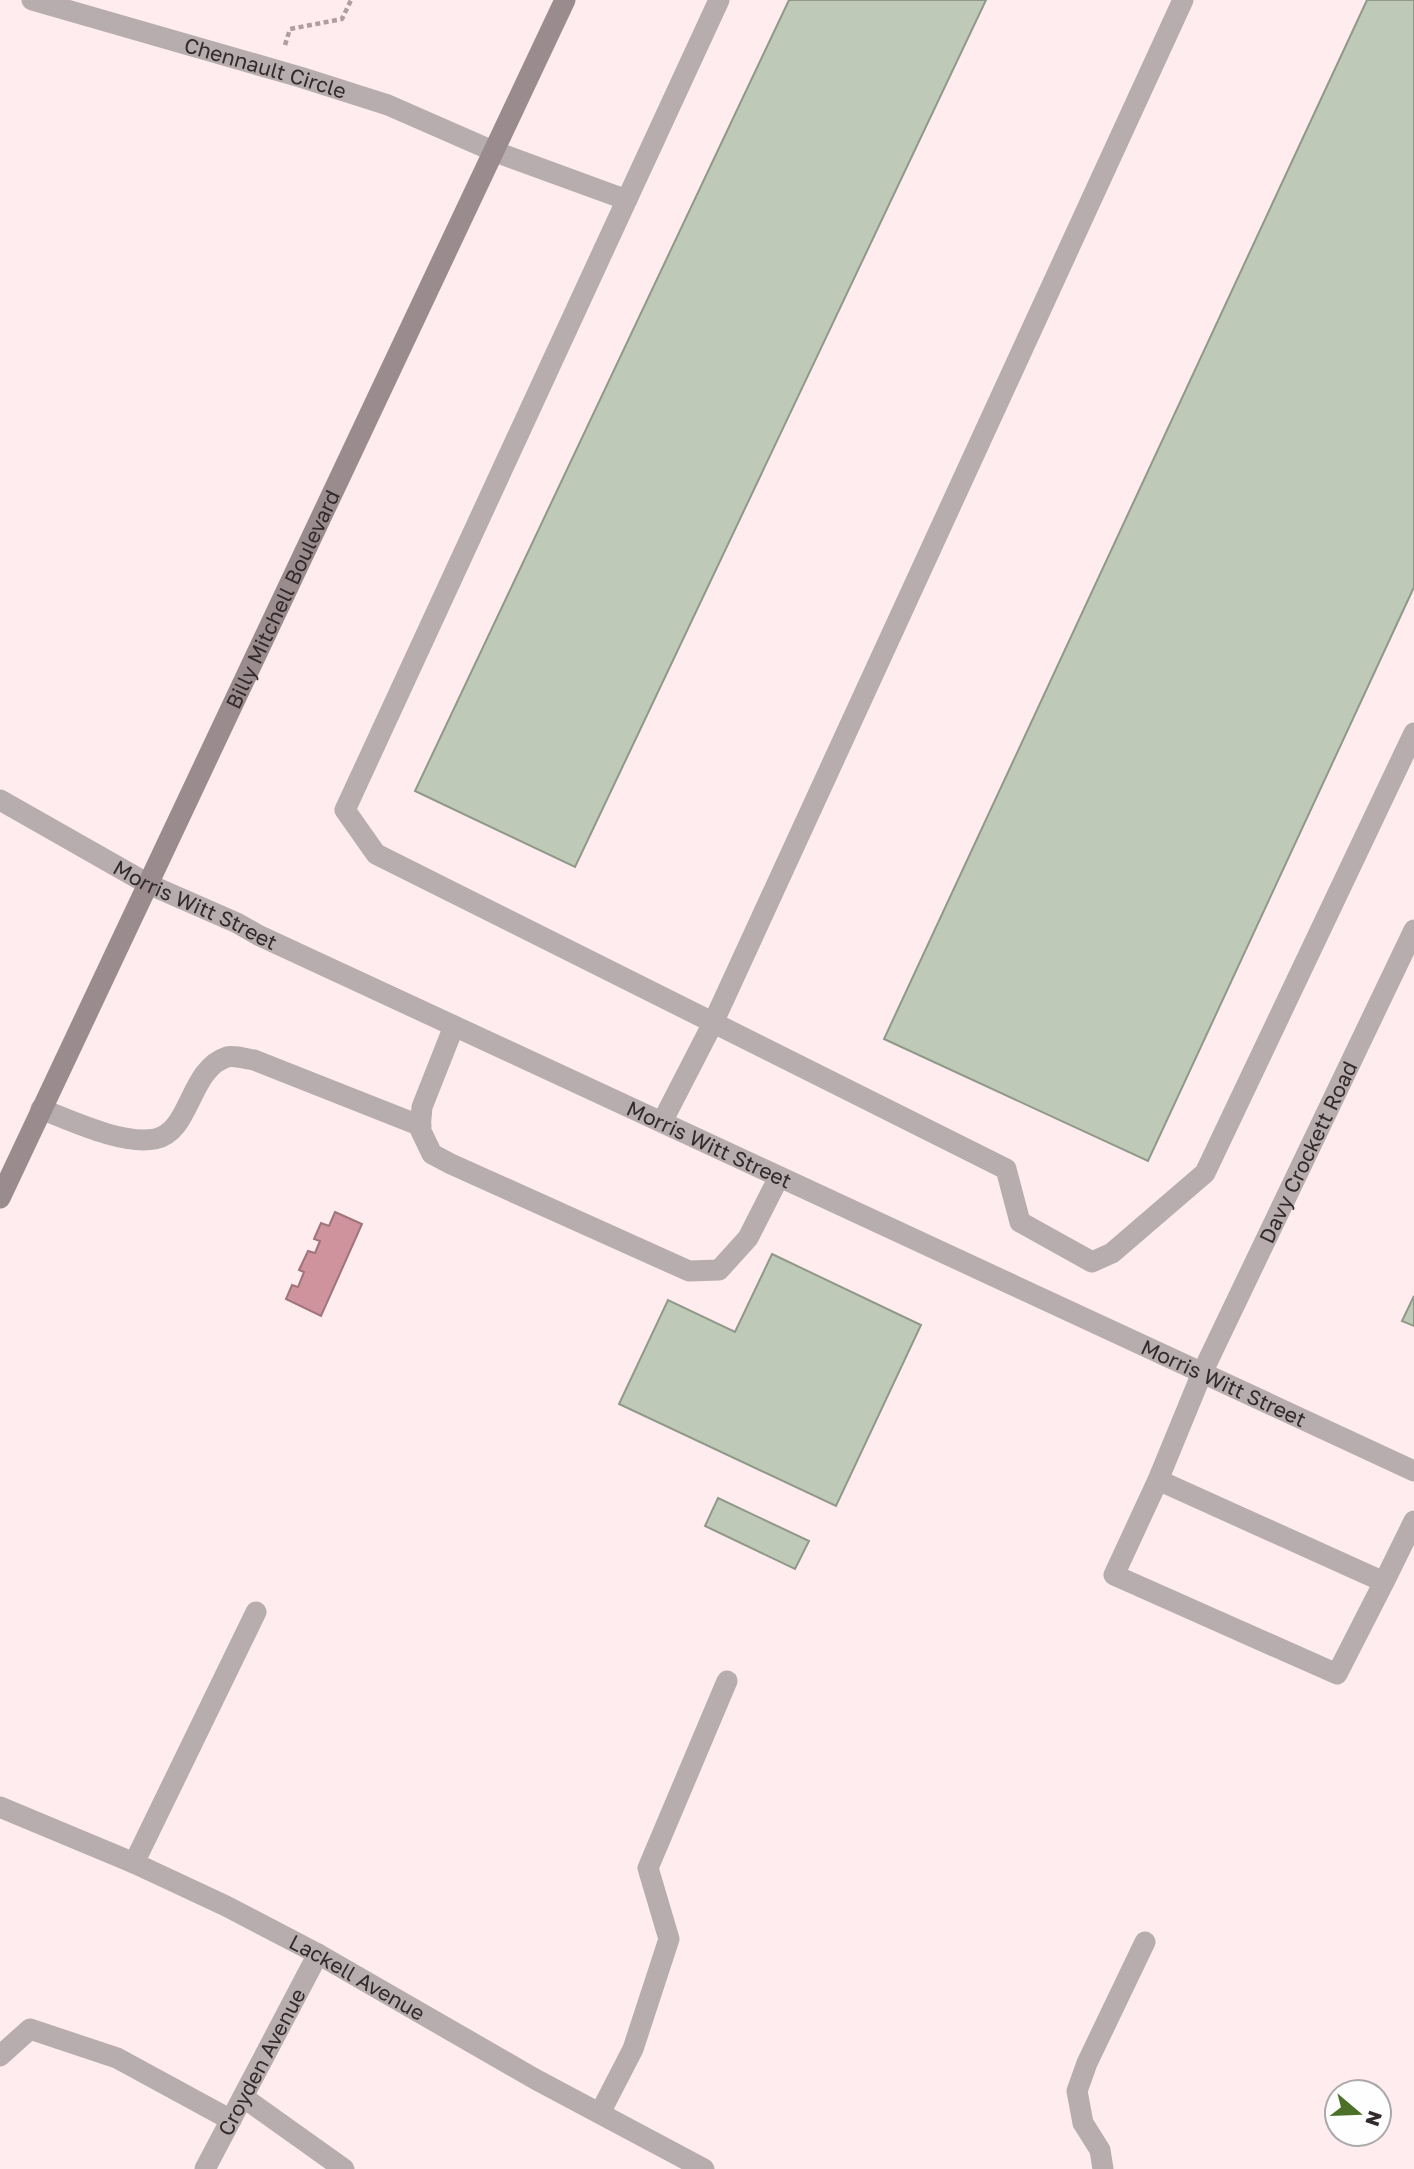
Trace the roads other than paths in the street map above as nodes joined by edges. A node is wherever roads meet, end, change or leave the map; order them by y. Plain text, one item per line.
1 (32, 0) edge
2 (565, 0) edge
3 (719, 0) edge
4 (1183, 0) edge
5 (493, 151) junction
6 (627, 200) junction
7 (1414, 733) edge
8 (5, 803) edge
9 (148, 884) junction
10 (1414, 930) edge
11 (713, 1023) junction
12 (454, 1026) junction
13 (41, 1109) junction
14 (662, 1122) junction
15 (421, 1126) junction
16 (779, 1177) junction
17 (0, 1198) edge
18 (1202, 1373) junction
19 (1414, 1471) edge
20 (1158, 1479) junction
21 (1414, 1521) edge
22 (1384, 1582) junction
23 (256, 1612) dead end
24 (727, 1681) dead end
25 (0, 1807) edge
26 (134, 1863) junction
27 (1145, 1942) dead end
28 (318, 1954) junction
29 (0, 2056) edge
30 (243, 2097) junction
31 (600, 2113) junction
32 (231, 2120) junction
33 (205, 2169) edge
34 (344, 2169) edge
35 (704, 2169) edge
36 (1103, 2169) edge

1 - 5 street, Chennault Circle
2 - 5 main road, Billy Mitchell Boulevard
3 - 6 street
4 - 11 street
5 - 6 street, Chennault Circle
5 - 9 main road, Billy Mitchell Boulevard
6 - 11 street
7 - 11 street
8 - 9 street, Morris Witt Street
9 - 12 street, Morris Witt Street
9 - 13 main road, Billy Mitchell Boulevard
10 - 18 street, Davy Crockett Road
11 - 14 street
12 - 14 street, Morris Witt Street
12 - 15 street
13 - 15 street
13 - 17 main road, Billy Mitchell Boulevard
14 - 16 street, Morris Witt Street
15 - 16 street
16 - 18 street, Morris Witt Street
18 - 19 street, Morris Witt Street
18 - 20 street, Davy Crockett Road
20 - 22 street
20 - 22 street, Davy Crockett Road
21 - 22 street
23 - 26 street
24 - 31 street
25 - 26 street, Lackell Avenue
26 - 28 street, Lackell Avenue
27 - 36 street
28 - 30 street, Croyden Avenue
28 - 31 street, Lackell Avenue
29 - 32 street
30 - 32 street, Croyden Avenue
30 - 34 street
31 - 35 street, Lackell Avenue
32 - 33 street, Croyden Avenue

